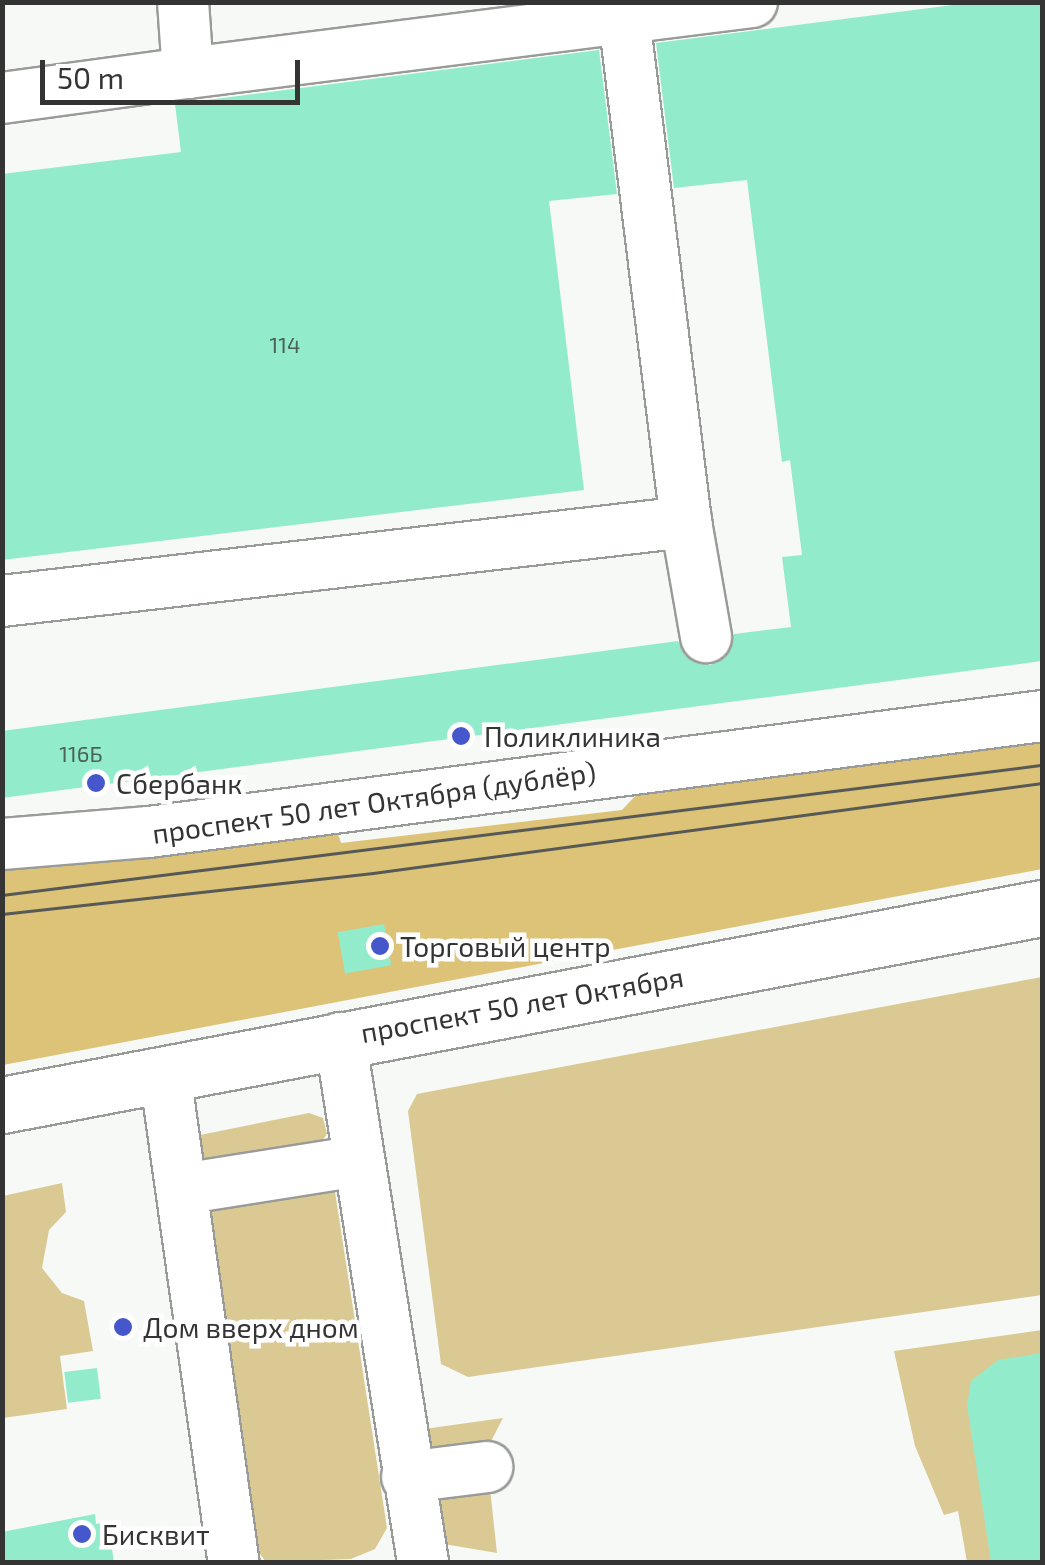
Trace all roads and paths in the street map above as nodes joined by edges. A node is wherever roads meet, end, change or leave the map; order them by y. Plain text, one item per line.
1 (183, 2) edge
2 (752, 2) edge
3 (623, 10) edge
4 (188, 74) junction
5 (2, 98) edge
6 (686, 522) junction
7 (2, 601) edge
8 (706, 638) dead end
9 (1042, 716) edge
10 (2, 844) edge
11 (1042, 908) edge
12 (340, 1038) junction
13 (166, 1074) junction
14 (2, 1105) edge
15 (359, 1161) junction
16 (182, 1189) junction
17 (487, 1467) dead end
18 (407, 1477) junction
19 (232, 1562) edge
20 (423, 1562) edge

1 - 4 lane
2 - 3 lane
3 - 4 lane
3 - 6 lane
4 - 5 lane
6 - 7 lane
6 - 8 lane
9 - 10 lane, проспект 50 лет Октября (дублёр)
11 - 12 main road, проспект 50 лет Октября
12 - 13 main road, проспект 50 лет Октября
12 - 15 lane
13 - 14 main road, проспект 50 лет Октября
13 - 16 lane
15 - 16 lane
15 - 18 lane
16 - 19 lane
17 - 18 lane
18 - 20 lane

